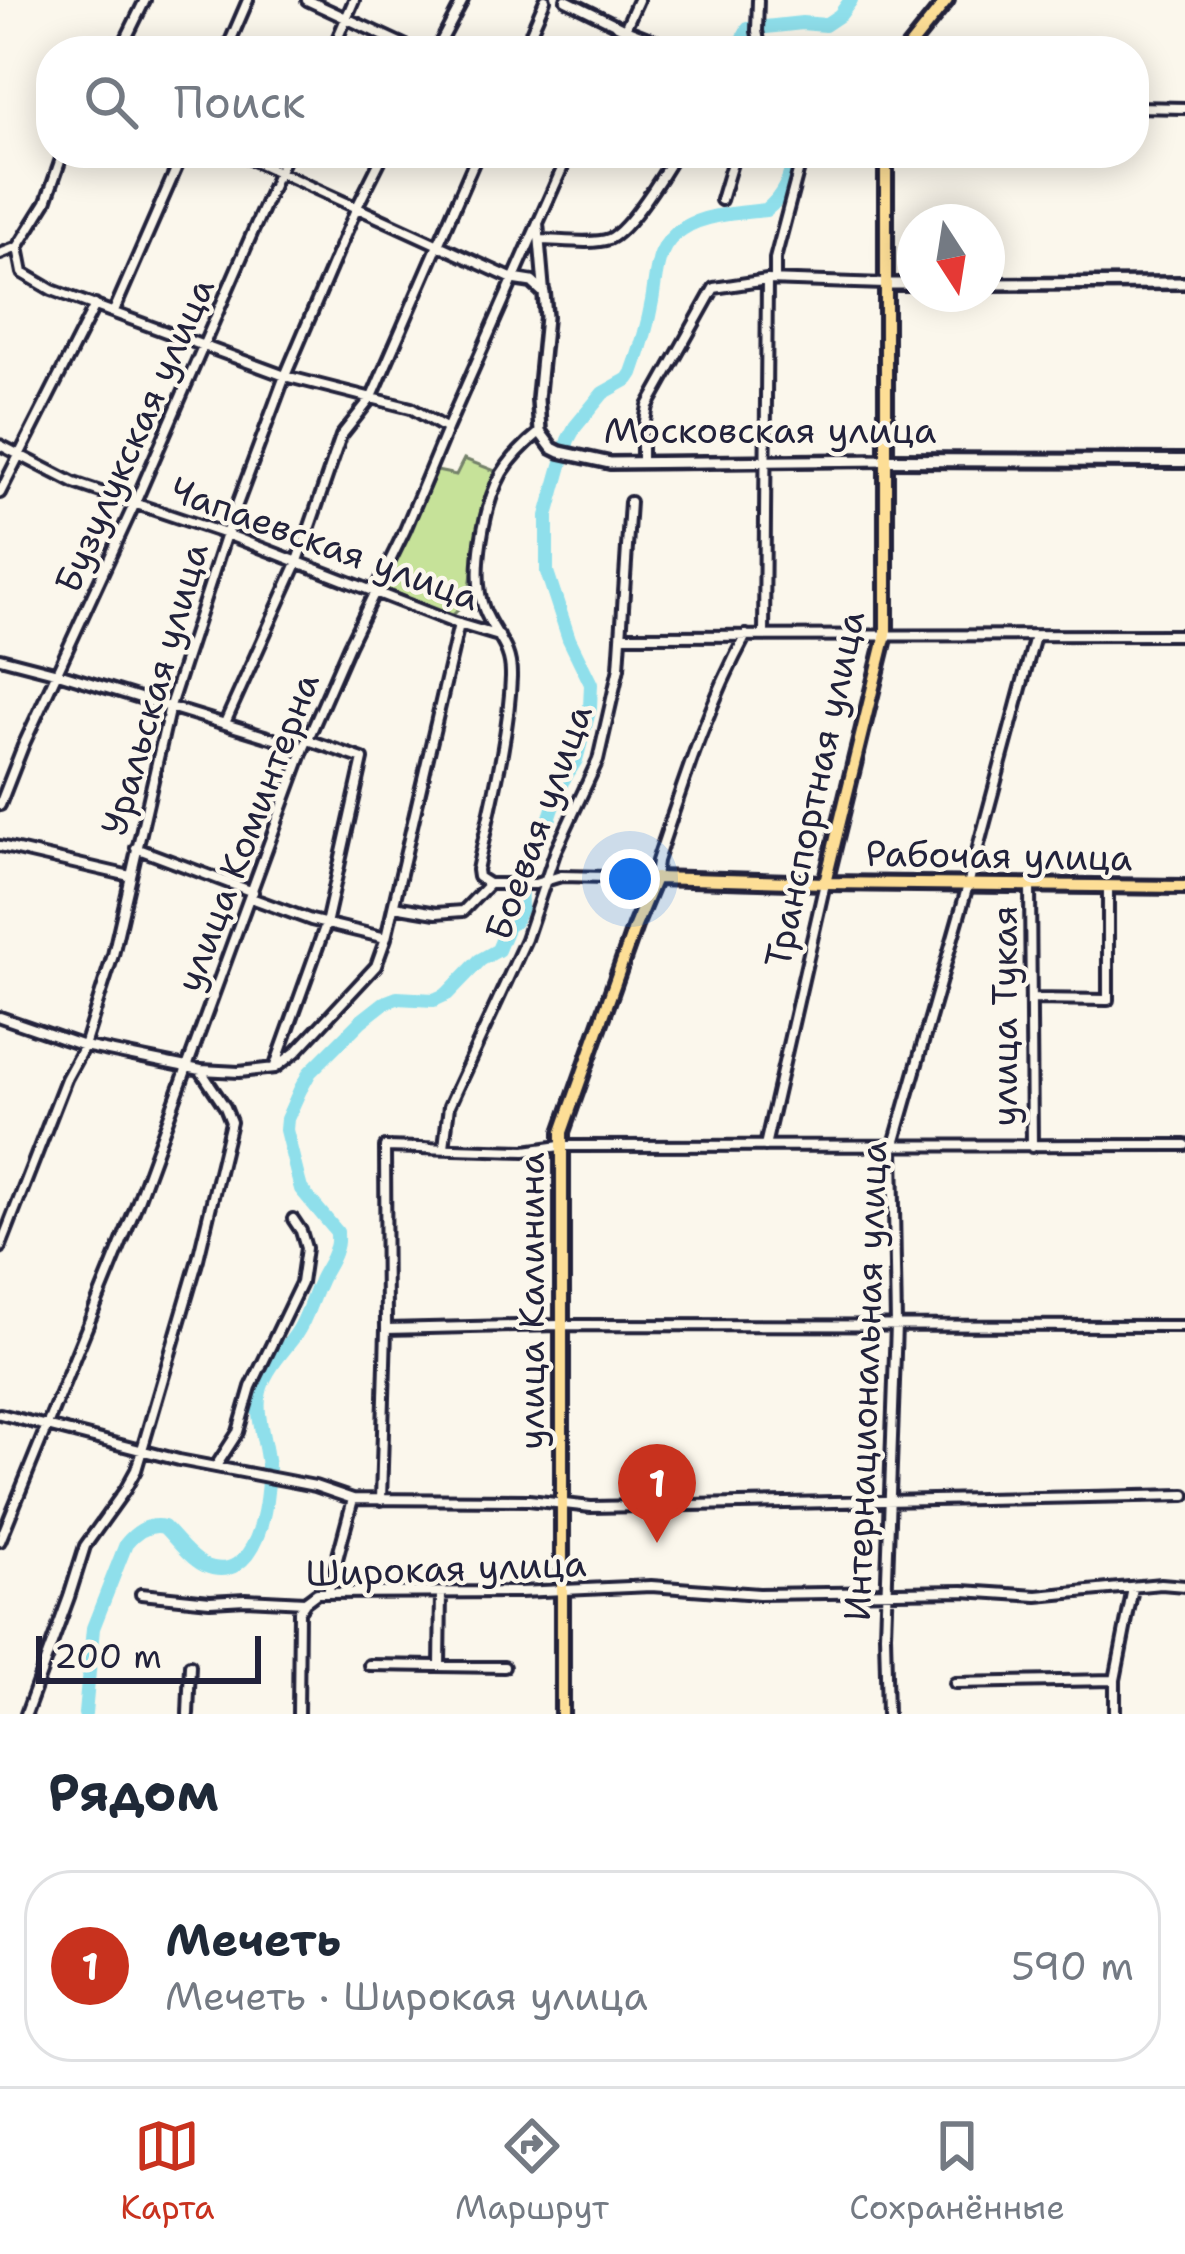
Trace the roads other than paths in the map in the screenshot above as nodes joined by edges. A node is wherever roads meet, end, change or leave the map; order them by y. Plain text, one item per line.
1 (145, 0) edge
2 (248, 0) edge
3 (307, 0) edge
4 (354, 0) edge
5 (463, 0) edge
6 (545, 0) edge
7 (566, 0) edge
8 (638, 0) edge
9 (758, 0) edge
10 (947, 0) edge
11 (346, 17) junction
12 (625, 29) junction
13 (127, 36) edge
14 (232, 36) edge
15 (338, 36) edge
16 (385, 36) edge
17 (444, 36) edge
18 (529, 36) edge
19 (622, 36) edge
20 (643, 36) edge
21 (758, 36) edge
22 (918, 36) edge
23 (1149, 107) edge
24 (1185, 108) edge
25 (58, 168) edge
26 (176, 168) edge
27 (269, 168) edge
28 (280, 168) edge
29 (376, 168) edge
30 (471, 168) edge
31 (562, 168) edge
32 (667, 168) edge
33 (731, 168) edge
34 (799, 168) edge
35 (886, 168) edge
36 (278, 172) junction
37 (721, 200) dead end
38 (357, 207) junction
39 (538, 223) junction
40 (540, 240) junction
41 (438, 245) junction
42 (18, 247) junction
43 (0, 254) edge
44 (513, 279) junction
45 (771, 280) junction
46 (1185, 283) edge
47 (885, 284) junction
48 (897, 284) edge
49 (1005, 284) edge
50 (544, 293) junction
51 (95, 305) junction
52 (114, 312) junction
53 (204, 344) junction
54 (285, 376) junction
55 (372, 397) junction
56 (447, 429) junction
57 (540, 432) junction
58 (0, 446) edge
59 (18, 453) junction
60 (886, 460) junction
61 (1185, 460) edge
62 (766, 461) junction
63 (642, 463) junction
64 (0, 493) edge
65 (630, 502) dead end
66 (135, 503) junction
67 (226, 534) junction
68 (298, 561) junction
69 (374, 590) junction
70 (459, 624) junction
71 (886, 634) junction
72 (1185, 634) edge
73 (746, 635) junction
74 (764, 635) junction
75 (499, 636) junction
76 (622, 636) junction
77 (1035, 636) junction
78 (0, 658) edge
79 (58, 673) junction
80 (170, 706) junction
81 (225, 723) junction
82 (306, 744) junction
83 (0, 805) edge
84 (0, 846) edge
85 (136, 848) junction
86 (130, 876) junction
87 (655, 878) junction
88 (544, 881) junction
89 (825, 883) junction
90 (489, 884) junction
91 (968, 885) junction
92 (1030, 885) junction
93 (1108, 886) junction
94 (1185, 887) edge
95 (252, 895) junction
96 (394, 906) junction
97 (326, 924) junction
98 (386, 938) junction
99 (1030, 999) junction
100 (0, 1017) edge
101 (84, 1046) junction
102 (188, 1066) junction
103 (275, 1068) junction
104 (201, 1070) junction
105 (1185, 1145) edge
106 (560, 1146) junction
107 (765, 1146) junction
108 (444, 1147) junction
109 (1032, 1147) junction
110 (893, 1148) junction
111 (293, 1220) dead end
112 (0, 1248) edge
113 (560, 1325) junction
114 (896, 1325) junction
115 (1185, 1326) edge
116 (386, 1329) junction
117 (0, 1414) edge
118 (47, 1426) junction
119 (141, 1450) junction
120 (216, 1466) junction
121 (1185, 1495) edge
122 (353, 1498) junction
123 (381, 1500) junction
124 (561, 1502) junction
125 (891, 1503) junction
126 (0, 1541) edge
127 (1185, 1586) edge
128 (1133, 1588) junction
129 (561, 1591) junction
130 (888, 1592) junction
131 (328, 1593) junction
132 (441, 1593) junction
133 (141, 1594) dead end
134 (304, 1602) junction
135 (190, 1665) dead end
136 (369, 1665) dead end
137 (440, 1666) junction
138 (504, 1666) dead end
139 (1115, 1680) junction
140 (956, 1683) dead end
141 (26, 1714) edge
142 (188, 1714) edge
143 (298, 1714) edge
144 (562, 1714) edge
145 (887, 1714) edge
146 (1114, 1714) edge

1 - 13 street
2 - 14 street
3 - 11 street
4 - 11 street
5 - 17 street
6 - 18 street
7 - 12 street
8 - 12 street
9 - 21 street
10 - 22 main road
11 - 15 street
11 - 16 street
12 - 19 street
12 - 20 street
23 - 24 street
25 - 42 street
26 - 52 street
27 - 36 street
28 - 36 street, Бузулукская улица
29 - 38 street, Уральская улица
30 - 41 street
31 - 39 street, улица Коминтерна
32 - 40 street
33 - 37 street
34 - 45 street
35 - 47 main road, Транспортная улица
36 - 38 street
36 - 53 street, Бузулукская улица
38 - 41 street
38 - 54 street, Уральская улица
39 - 40 street
39 - 44 street, улица Коминтерна
40 - 50 street
41 - 44 street
41 - 55 street
42 - 43 street
42 - 51 street
44 - 50 street
44 - 56 street, улица Коминтерна
45 - 47 street
45 - 62 street
45 - 63 street
46 - 49 street
47 - 48 street
47 - 60 main road, Транспортная улица
50 - 57 street
51 - 52 street
51 - 59 street
52 - 53 street
53 - 54 street
53 - 66 street, Бузулукская улица
54 - 55 street
54 - 67 street, Уральская улица
55 - 56 street
55 - 68 street
56 - 69 street, улица Коминтерна
57 - 63 street, Московская улица
57 - 75 street
58 - 59 street, Чапаевская улица
59 - 64 street
59 - 66 street, Чапаевская улица
60 - 61 main road, Московская улица
60 - 62 street, Московская улица
60 - 71 main road, Транспортная улица
62 - 63 street, Московская улица
62 - 74 street
65 - 76 street, Боевая улица
66 - 67 street, Чапаевская улица
66 - 79 street, Бузулукская улица
67 - 68 street, Чапаевская улица
67 - 80 street, Уральская улица
68 - 69 street, Чапаевская улица
68 - 81 street
69 - 70 street, Чапаевская улица
69 - 82 street, улица Коминтерна
70 - 75 street, Чапаевская улица
70 - 96 street
71 - 74 street
71 - 77 street
71 - 89 main road, Транспортная улица
72 - 77 street
73 - 74 street
73 - 76 street
73 - 87 street, улица Калинина
75 - 90 street
76 - 88 street, Боевая улица
77 - 91 street, Интернациональная улица
78 - 79 street
79 - 80 street
79 - 83 street, Бузулукская улица
80 - 81 street
80 - 85 street, Уральская улица
81 - 82 street
82 - 95 street, улица Коминтерна
82 - 97 street
84 - 86 street
85 - 86 street, Уральская улица
85 - 95 street
86 - 101 street, Уральская улица
87 - 88 street, Рабочая улица
87 - 89 main road, Рабочая улица
87 - 106 main road, улица Калинина
88 - 90 street, Рабочая улица
88 - 108 street, Боевая улица
89 - 91 main road, Рабочая улица
89 - 107 street, Транспортная улица
90 - 96 street, Рабочая улица
91 - 92 main road, Рабочая улица
91 - 110 street, Интернациональная улица
92 - 93 main road, Рабочая улица
92 - 99 street, улица Тукая
93 - 94 main road, Рабочая улица
93 - 99 street
95 - 97 street
95 - 102 street, улица Коминтерна
96 - 98 street
97 - 98 street
97 - 103 street
98 - 103 street
99 - 109 street, улица Тукая
100 - 101 street
101 - 102 street
101 - 112 street, Уральская улица
102 - 104 street
102 - 118 street, улица Коминтерна
103 - 104 street
104 - 119 street
105 - 109 street
106 - 107 street
106 - 108 street
106 - 113 main road, улица Калинина
107 - 110 street
108 - 116 street
109 - 110 street
110 - 114 street, Интернациональная улица
111 - 120 street
113 - 114 street
113 - 116 street
113 - 124 main road, улица Калинина
114 - 115 street
114 - 125 street, Интернациональная улица
116 - 123 street
117 - 118 street
118 - 119 street
118 - 126 street, улица Коминтерна
119 - 120 street
119 - 141 street
120 - 122 street, Широкая улица
121 - 125 street, Широкая улица
122 - 123 street, Широкая улица
122 - 131 street
123 - 124 street, Широкая улица
124 - 125 street, Широкая улица
124 - 129 main road, улица Калинина
125 - 130 street, Интернациональная улица
127 - 128 street, Широкая улица
128 - 130 street, Широкая улица
128 - 139 street
129 - 130 street, Широкая улица
129 - 132 street, Широкая улица
129 - 144 main road, улица Калинина
130 - 145 street, Интернациональная улица
131 - 132 street, Широкая улица
131 - 134 street, Широкая улица
132 - 137 street
133 - 134 street, Широкая улица
134 - 143 street
135 - 142 street
136 - 137 street
137 - 138 street
139 - 140 street
139 - 146 street

